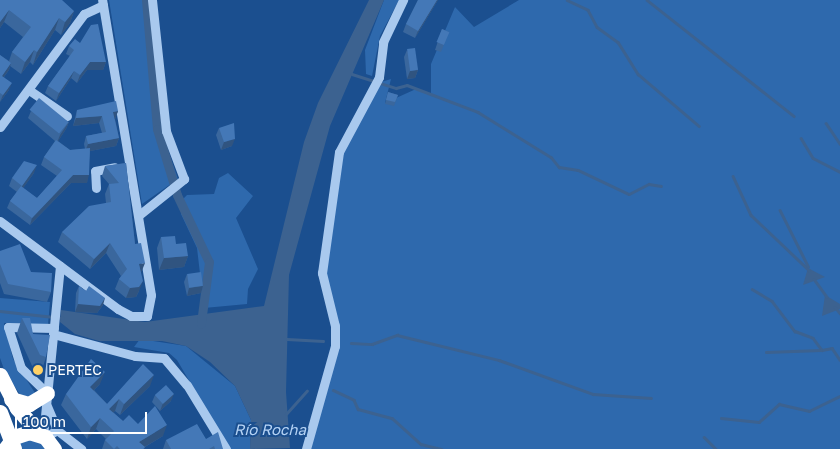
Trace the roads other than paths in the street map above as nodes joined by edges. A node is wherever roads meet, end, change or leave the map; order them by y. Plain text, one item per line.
1 (152, 0) edge
2 (403, 0) edge
3 (102, 2) edge
4 (29, 90) junction
5 (67, 116) dead end
6 (0, 127) edge
7 (131, 165) junction
8 (96, 188) dead end
9 (139, 215) junction
10 (0, 221) edge
11 (60, 266) junction
12 (54, 328) junction
13 (0, 374) edge
14 (11, 398) junction
15 (46, 398) junction
16 (0, 412) edge
17 (48, 437) edge
18 (10, 446) edge
19 (80, 449) edge
20 (226, 449) edge
21 (306, 449) edge

1 - 9 street
2 - 21 street
3 - 4 street
3 - 7 street
4 - 5 street
4 - 6 street
7 - 8 street
7 - 9 street
9 - 11 street
10 - 11 street
11 - 12 street
12 - 15 street
12 - 15 street
12 - 20 street
13 - 14 highway
14 - 15 highway
14 - 17 highway
15 - 17 street
15 - 17 street
16 - 18 highway
17 - 18 highway
17 - 19 street

